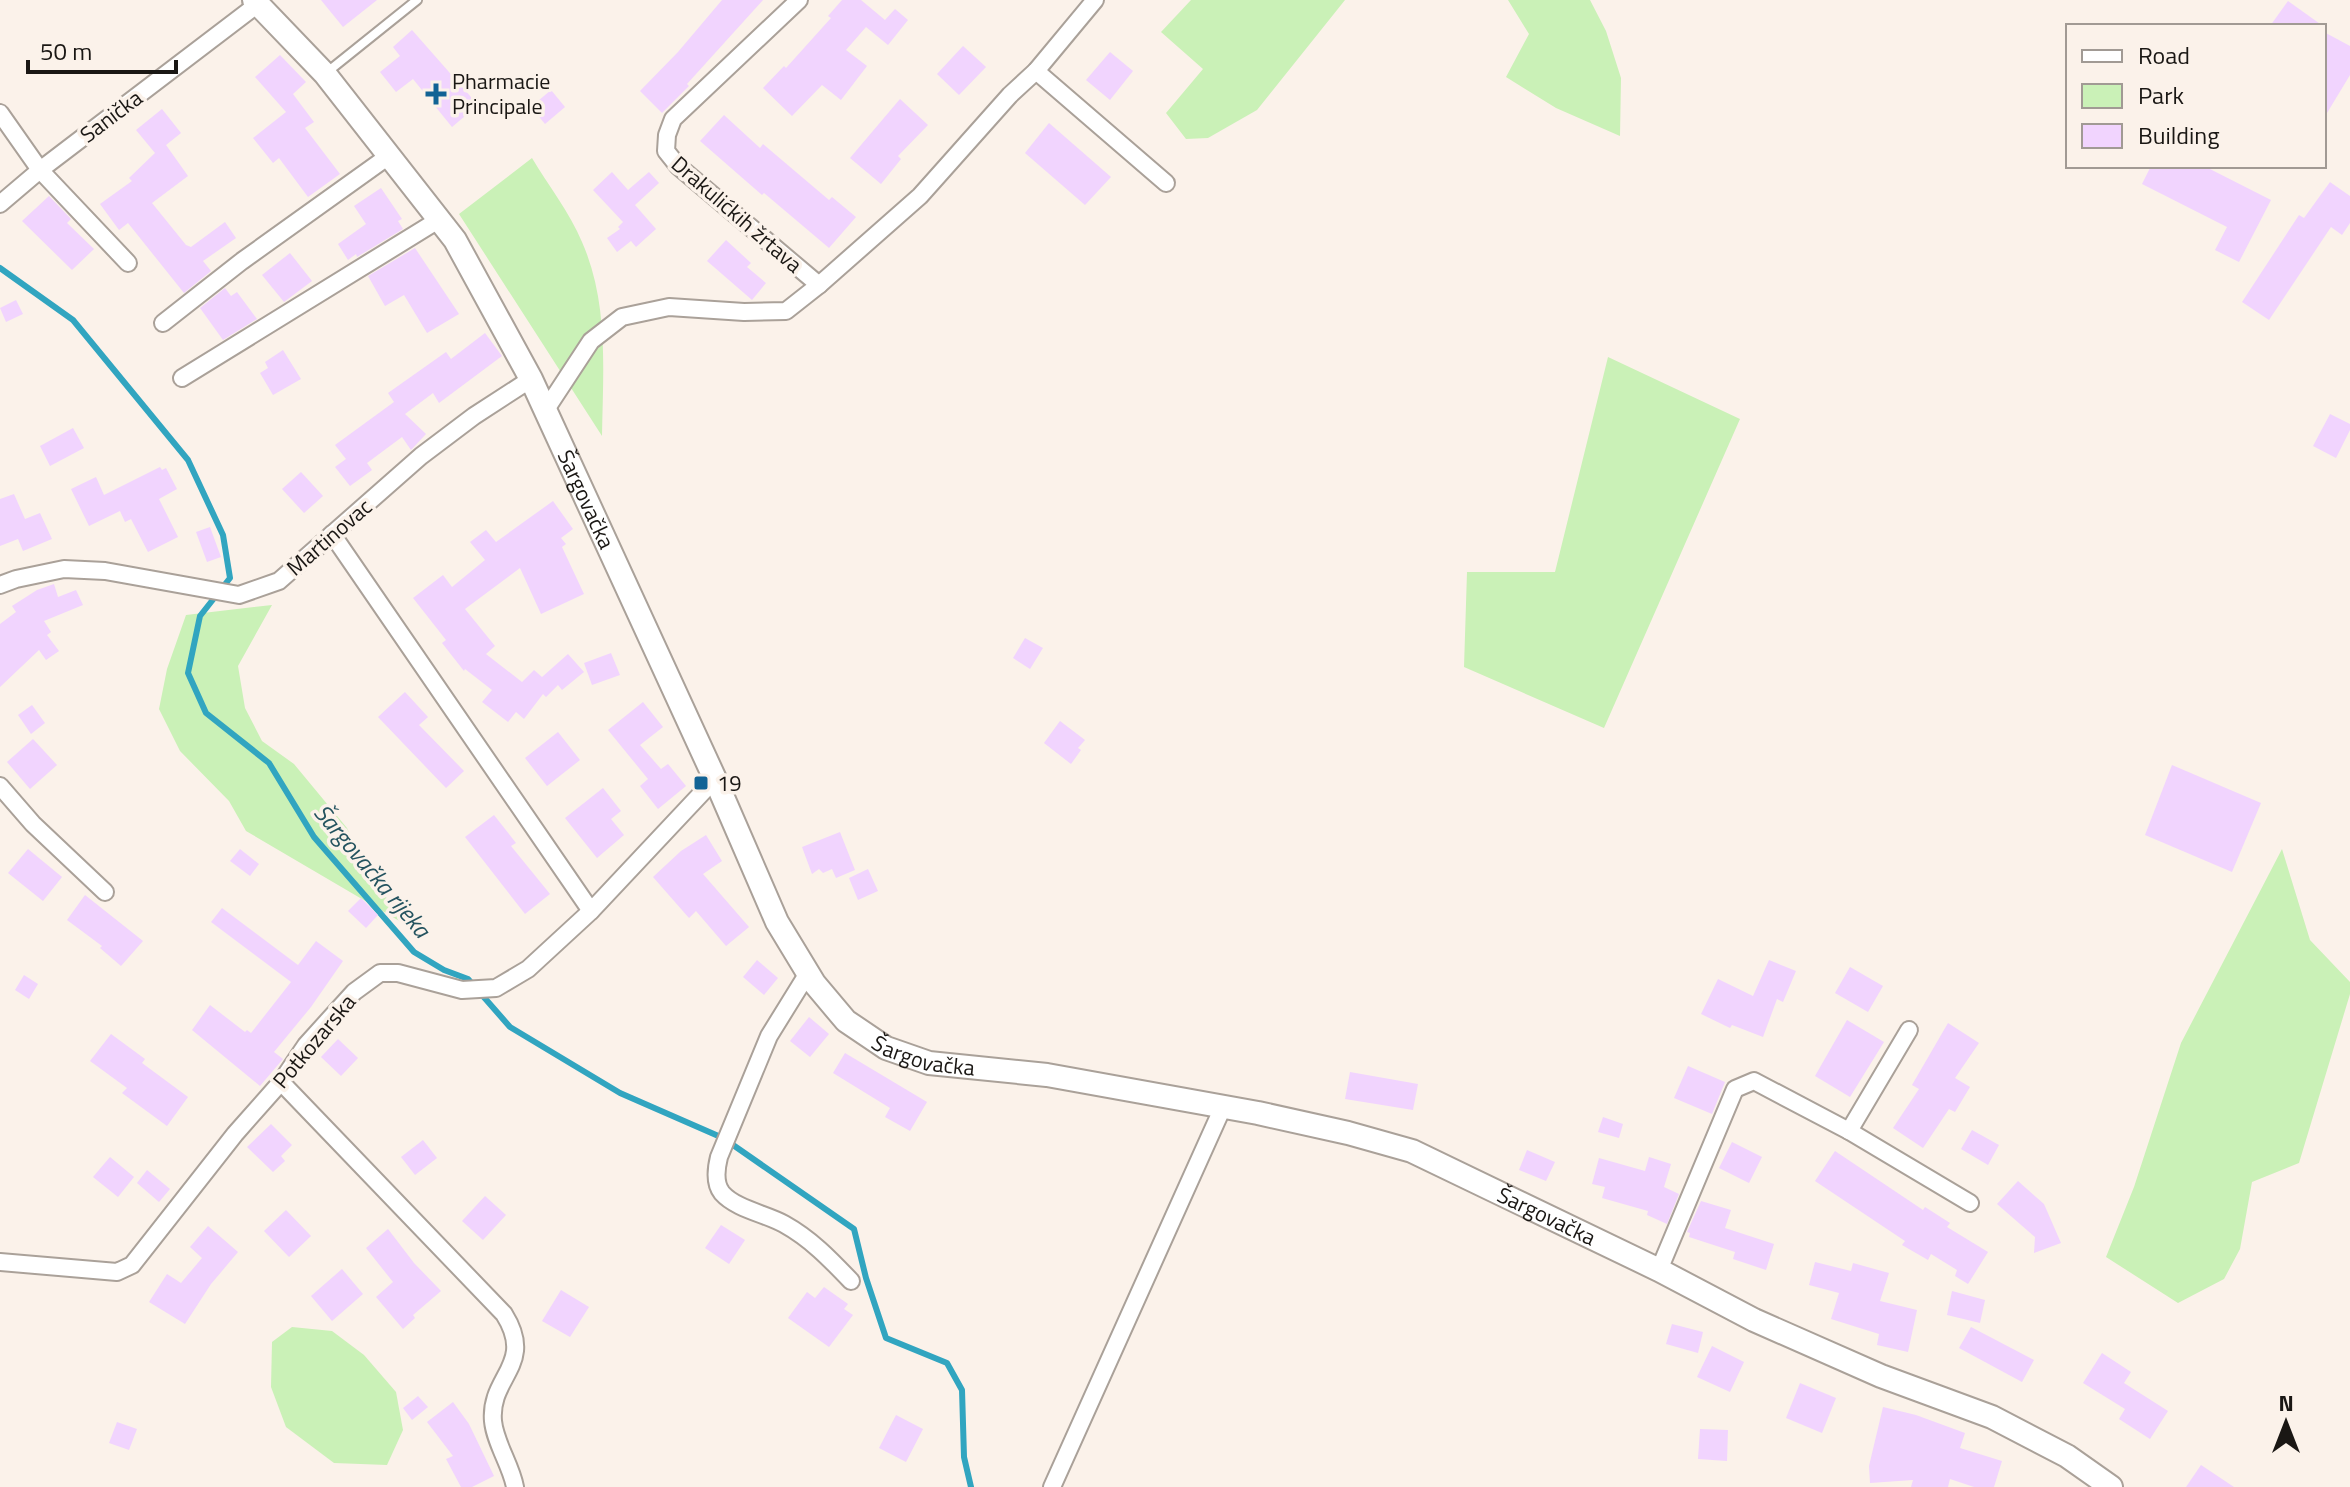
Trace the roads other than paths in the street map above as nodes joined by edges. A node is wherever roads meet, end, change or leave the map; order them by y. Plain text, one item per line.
1 (417, 0) edge
2 (799, 0) edge
3 (1095, 0) edge
4 (256, 2) edge
5 (1036, 71) junction
6 (325, 74) junction
7 (0, 113) edge
8 (390, 155) junction
9 (40, 170) junction
10 (1166, 183) dead end
11 (0, 204) edge
12 (440, 219) junction
13 (128, 263) dead end
14 (819, 285) junction
15 (163, 323) dead end
16 (182, 378) dead end
17 (531, 379) junction
18 (545, 411) junction
19 (332, 534) junction
20 (0, 585) edge
21 (715, 779) junction
22 (0, 786) edge
23 (105, 892) dead end
24 (591, 911) junction
25 (808, 973) junction
26 (1909, 1030) dead end
27 (281, 1082) junction
28 (1223, 1107) junction
29 (1849, 1131) junction
30 (1970, 1203) dead end
31 (0, 1262) edge
32 (1659, 1270) junction
33 (851, 1281) dead end
34 (515, 1487) edge
35 (1052, 1487) edge
36 (2111, 1487) edge

1 - 6 lane
2 - 14 street, Drakulićkih žrtava
3 - 5 street, Drakulićkih žrtava
4 - 6 street, Šargovačka
4 - 9 street, Sanička
5 - 10 street
5 - 14 street, Drakulićkih žrtava
6 - 8 street, Šargovačka
7 - 9 street
8 - 12 street, Šargovačka
8 - 15 street
9 - 11 street, Sanička
9 - 13 street
12 - 16 street
12 - 17 street, Šargovačka
14 - 18 street, Drakulićkih žrtava
17 - 18 street, Šargovačka
17 - 19 street, Martinovac
18 - 21 street, Šargovačka
19 - 20 street, Martinovac
19 - 24 street
21 - 24 street, Potkozarska
21 - 25 street, Šargovačka
22 - 23 street
24 - 27 street, Potkozarska
25 - 28 street, Šargovačka
25 - 33 street
26 - 29 street
27 - 31 street, Potkozarska
27 - 34 street
28 - 32 street, Šargovačka
28 - 35 street
29 - 30 street
29 - 32 street
32 - 36 street, Šargovačka

